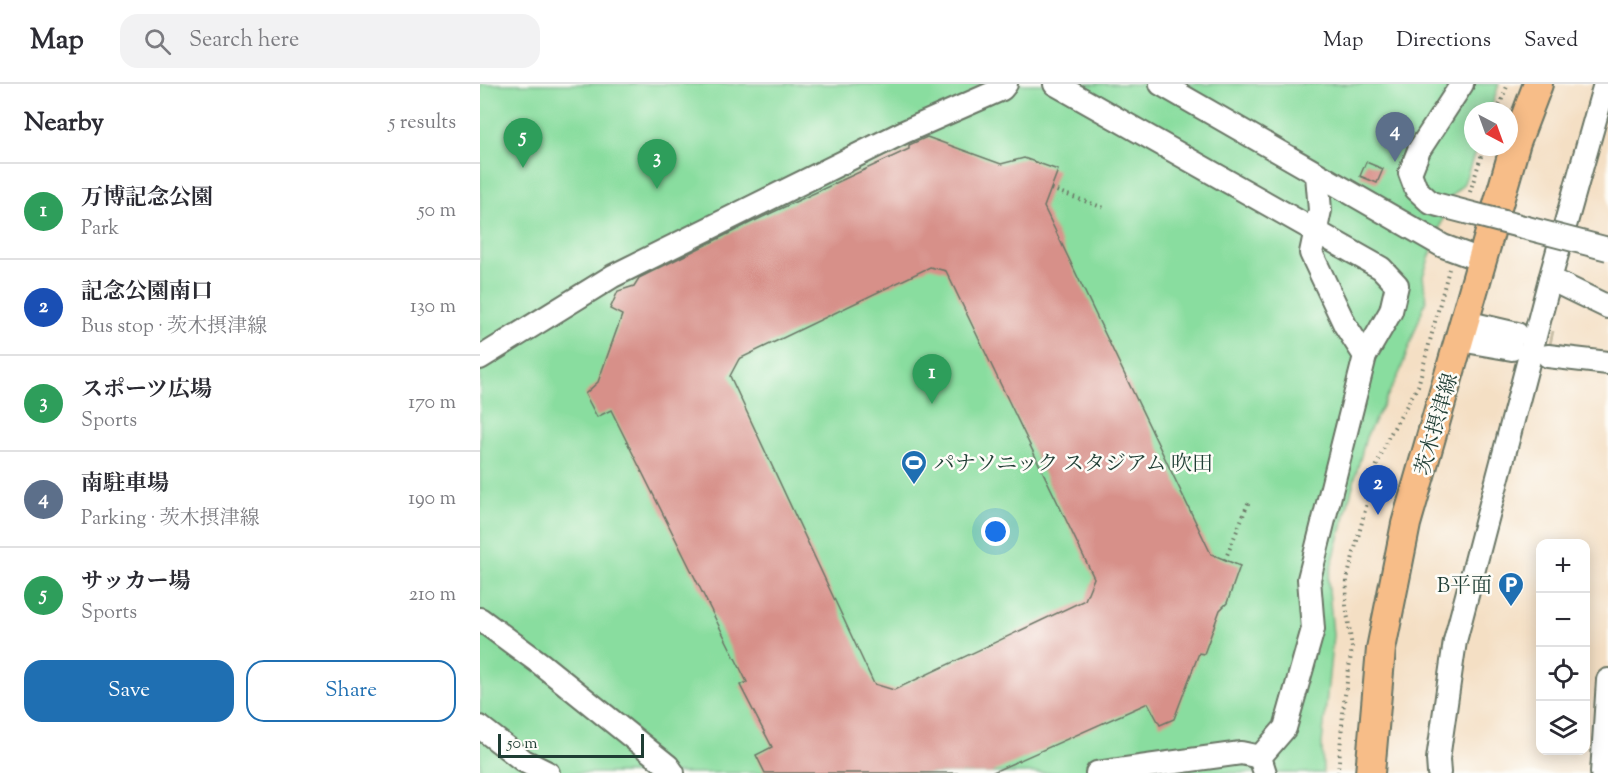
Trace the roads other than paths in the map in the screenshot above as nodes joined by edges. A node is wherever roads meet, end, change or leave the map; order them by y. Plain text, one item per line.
1 (1006, 84) edge
2 (1055, 84) edge
3 (1161, 84) edge
4 (1462, 84) edge
5 (1538, 84) edge
6 (1605, 84) edge
7 (1317, 175) junction
8 (1315, 231) junction
9 (1608, 249) edge
10 (1481, 260) junction
11 (1550, 279) junction
12 (1608, 307) edge
13 (1463, 331) junction
14 (1514, 341) tunnel mouth
15 (1608, 351) edge
16 (1365, 356) junction
17 (480, 358) edge
18 (1608, 363) edge
19 (480, 620) edge
20 (1608, 680) edge
21 (480, 727) edge
22 (1263, 765) edge
23 (548, 773) edge
24 (673, 773) edge
25 (1097, 773) edge
26 (1370, 773) edge
27 (1439, 773) edge
28 (1602, 773) edge

1 - 17 lane
2 - 8 lane
3 - 7 lane
4 - 9 lane, bridge
5 - 10 main road, 茨木摂津線
6 - 11 lane
7 - 8 lane
7 - 10 lane
8 - 16 lane
8 - 16 lane
10 - 13 main road, 茨木摂津線
11 - 12 lane
11 - 27 lane
13 - 14 lane
13 - 26 main road, 茨木摂津線
15 - 18 lane
16 - 22 lane
19 - 24 lane
20 - 28 lane
21 - 23 lane
22 - 25 lane

